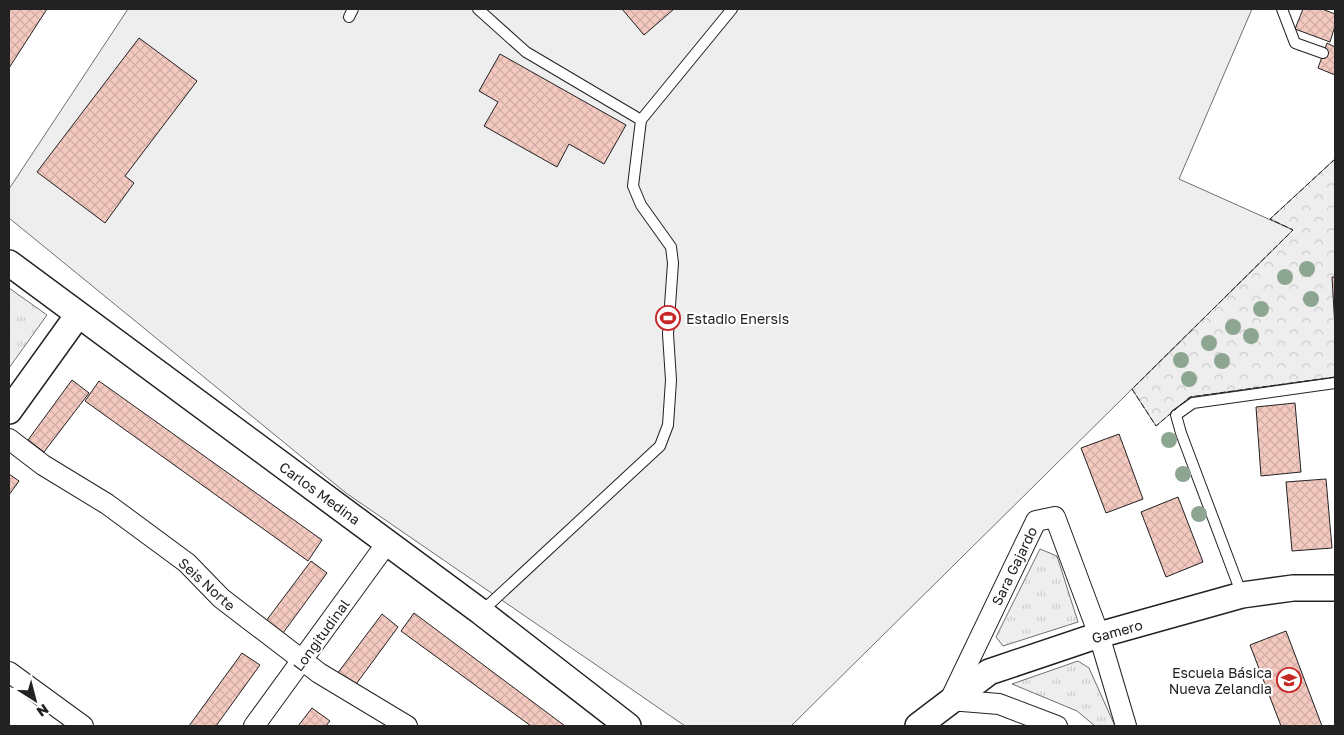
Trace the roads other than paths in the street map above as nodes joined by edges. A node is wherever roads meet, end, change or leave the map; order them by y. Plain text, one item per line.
1 (478, 9) edge
2 (732, 9) edge
3 (1282, 9) edge
4 (1323, 53) dead end
5 (641, 120) junction
6 (9, 263) edge
7 (78, 314) junction
8 (1335, 383) edge
9 (9, 411) edge
10 (9, 439) edge
11 (387, 543) junction
12 (1335, 588) edge
13 (1242, 595) junction
14 (481, 612) junction
15 (1099, 635) junction
16 (302, 660) junction
17 (9, 672) edge
18 (950, 700) junction
19 (83, 726) edge
20 (254, 726) edge
21 (407, 726) edge
22 (628, 726) edge
23 (918, 726) edge
24 (1057, 726) edge
25 (1126, 726) edge

1 - 5 lane
2 - 5 lane
3 - 4 lane
5 - 14 lane
6 - 7 street, Carlos Medina
7 - 9 street
7 - 11 street, Carlos Medina
8 - 13 lane
10 - 16 street, Seis Norte
11 - 14 street, Carlos Medina
11 - 16 street, Longitudinal
12 - 13 street, Gamero
13 - 15 street, Gamero
14 - 22 street, Carlos Medina
15 - 18 street, Gamero
15 - 18 street, Sara Gajardo
15 - 25 street, Sara Gajardo
16 - 20 street, Longitudinal
16 - 21 street, Seis Norte
17 - 19 street
18 - 23 street, Gamero
18 - 24 street

